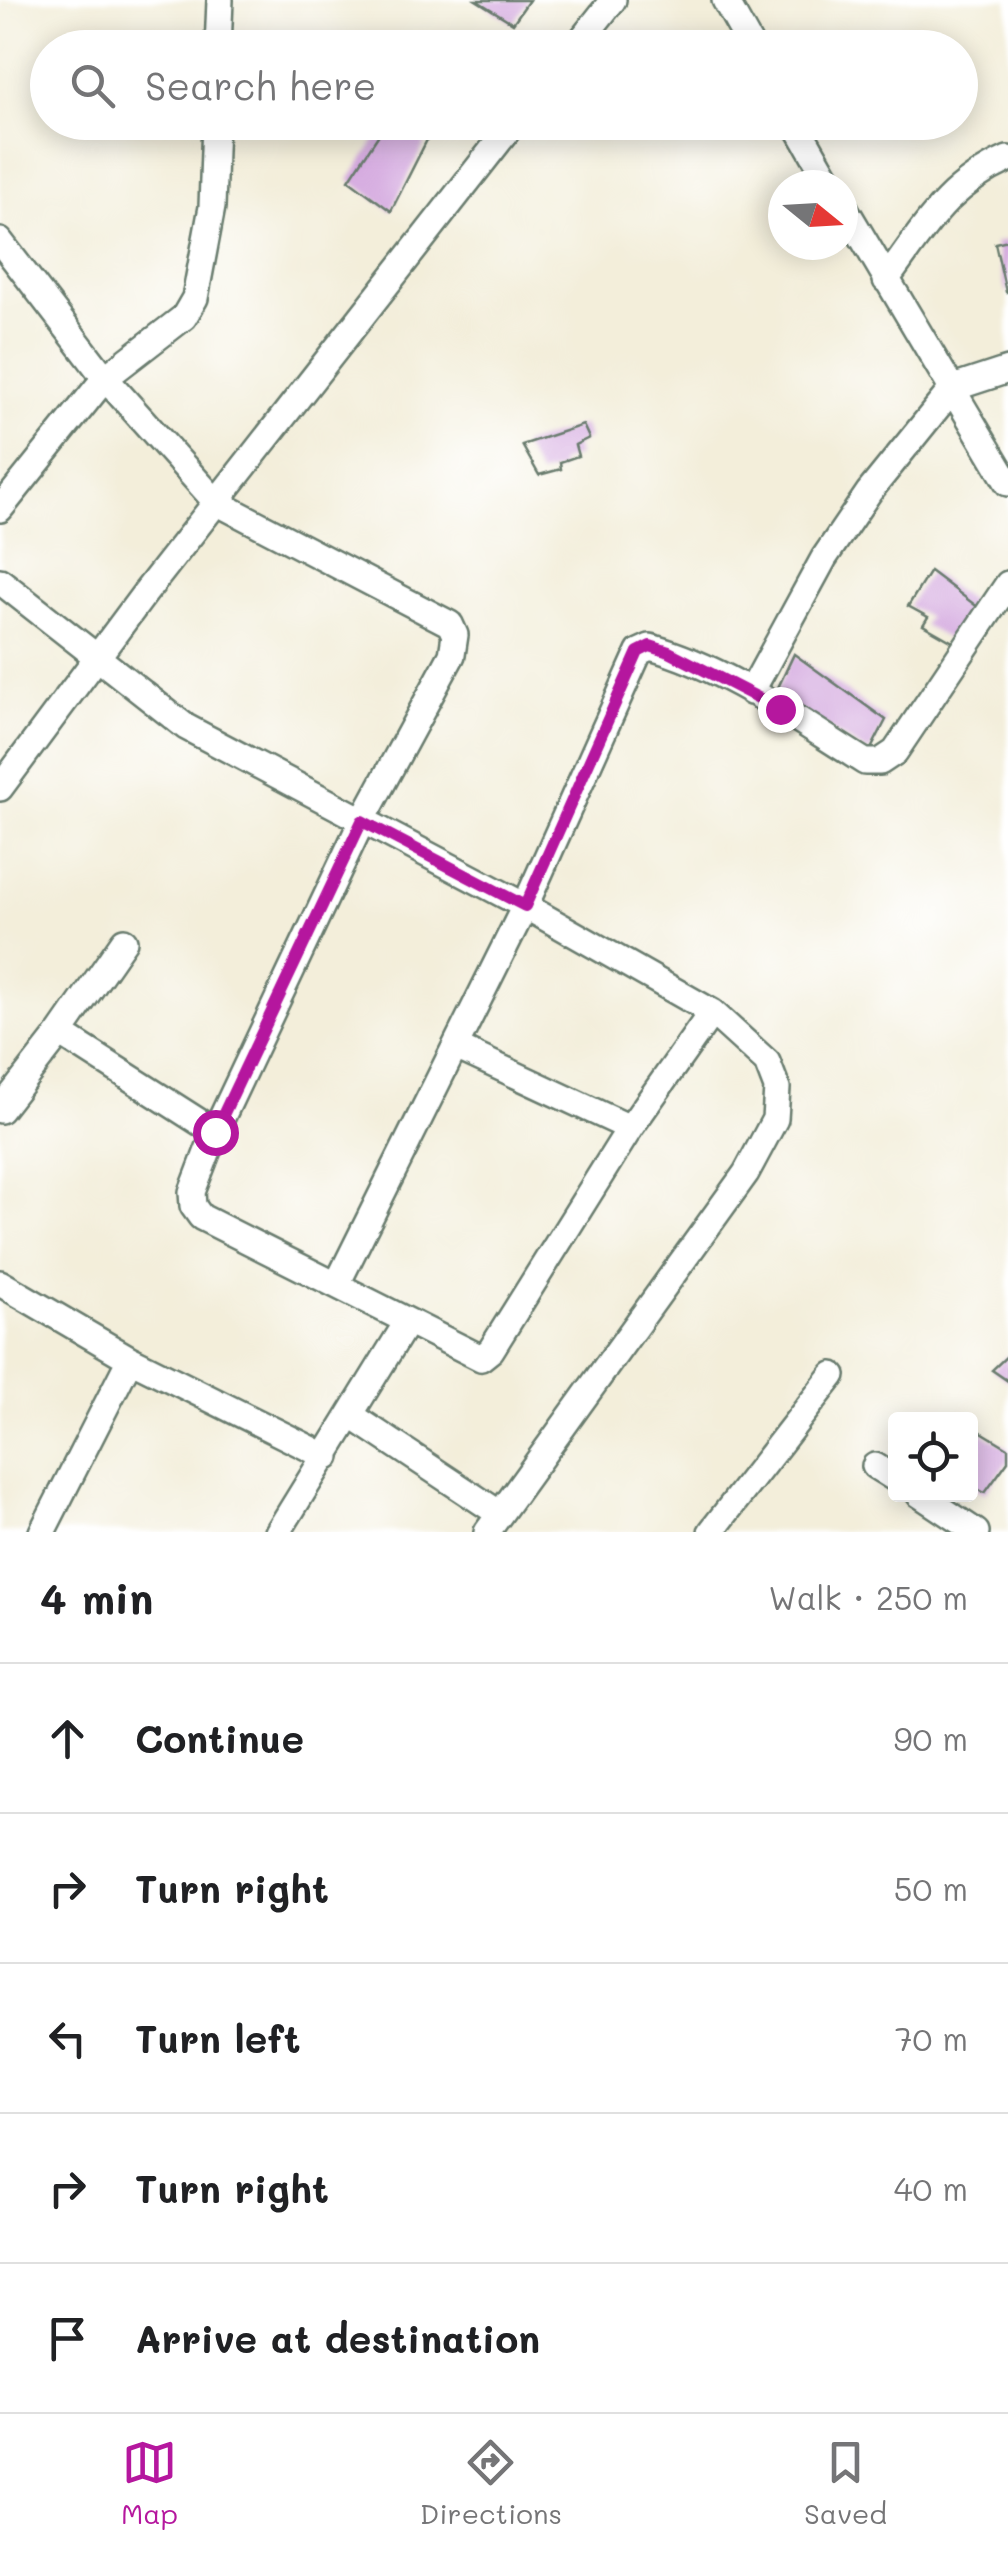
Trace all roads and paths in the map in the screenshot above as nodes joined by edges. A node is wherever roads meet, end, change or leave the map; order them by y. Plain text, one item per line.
1 (220, 0) edge
2 (613, 0) edge
3 (725, 0) edge
4 (219, 30) edge
5 (589, 30) edge
6 (742, 30) edge
7 (214, 140) edge
8 (500, 140) edge
9 (806, 140) edge
10 (1008, 159) edge
11 (823, 170) edge
12 (858, 231) edge
13 (0, 242) edge
14 (886, 280) junction
15 (1008, 370) edge
16 (105, 378) junction
17 (954, 388) junction
18 (1008, 483) edge
19 (216, 502) junction
20 (0, 509) edge
21 (0, 581) edge
22 (1008, 584) edge
23 (97, 661) junction
24 (751, 692) junction
25 (0, 788) edge
26 (362, 821) junction
27 (525, 906) junction
28 (124, 941) dead end
29 (712, 1012) junction
30 (60, 1032) junction
31 (456, 1047) junction
32 (0, 1110) edge
33 (630, 1128) junction
34 (215, 1132) junction
35 (0, 1282) edge
36 (337, 1284) junction
37 (406, 1324) junction
38 (130, 1358) junction
39 (833, 1375) dead end
40 (352, 1416) junction
41 (328, 1457) junction
42 (930, 1502) edge
43 (493, 1523) edge
44 (42, 1532) edge
45 (278, 1532) edge
46 (712, 1532) edge
47 (976, 1532) edge

1 - 4 street
2 - 5 street
3 - 6 street
7 - 16 street
8 - 19 street
9 - 11 street
10 - 14 street
12 - 14 street
13 - 16 street
14 - 17 street
15 - 17 street
16 - 19 street
16 - 20 street
17 - 18 street
17 - 24 street
19 - 23 street
19 - 26 street
21 - 23 street
22 - 24 street
23 - 25 street
23 - 26 street
24 - 27 street
26 - 27 street
26 - 34 street
27 - 29 street
27 - 31 street
28 - 30 street
29 - 33 street
29 - 43 street
30 - 32 street
30 - 34 street
31 - 33 street
31 - 36 street
33 - 37 street
34 - 36 street
35 - 38 street
36 - 37 street
37 - 40 street
38 - 41 street
38 - 44 street
39 - 46 street
40 - 41 street
40 - 43 street
41 - 45 street
42 - 47 street

